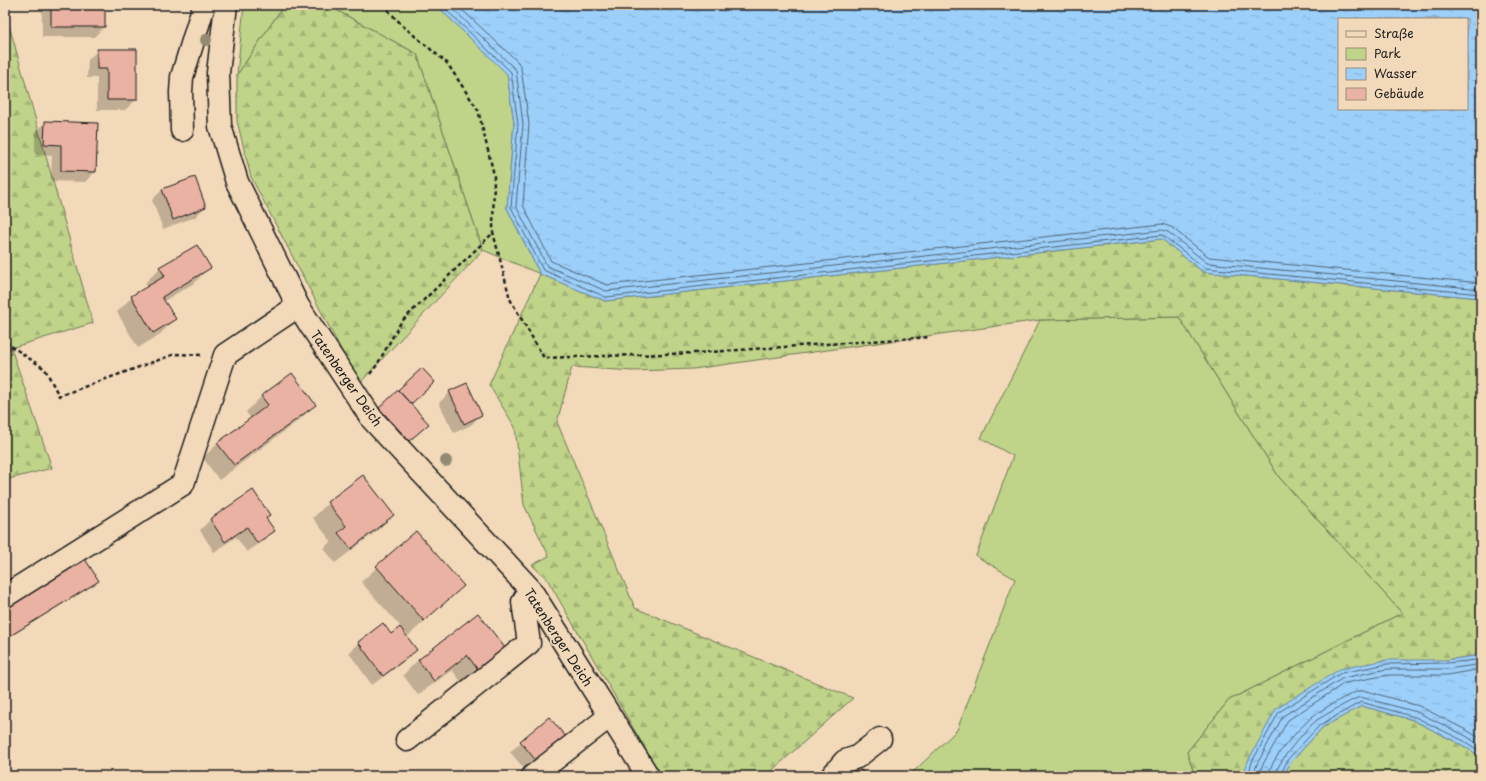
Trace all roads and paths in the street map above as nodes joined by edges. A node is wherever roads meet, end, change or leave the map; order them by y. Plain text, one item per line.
1 (204, 5) edge
2 (226, 5) edge
3 (383, 5) edge
4 (182, 130) dead end
5 (493, 232) junction
6 (298, 306) junction
7 (930, 337) dead end
8 (5, 342) edge
9 (225, 355) junction
10 (377, 365) dead end
11 (530, 589) junction
12 (5, 596) edge
13 (610, 716) junction
14 (880, 739) dead end
15 (407, 740) dead end
16 (533, 776) edge
17 (648, 776) edge
18 (832, 776) edge

1 - 4 street
2 - 6 street, Tatenberger Deich
3 - 5 path
5 - 7 path
5 - 10 path
6 - 9 street
6 - 11 street, Tatenberger Deich
8 - 9 path
9 - 12 street
11 - 13 street, Tatenberger Deich
11 - 15 street
13 - 16 street
13 - 17 street, Tatenberger Deich
14 - 18 street

